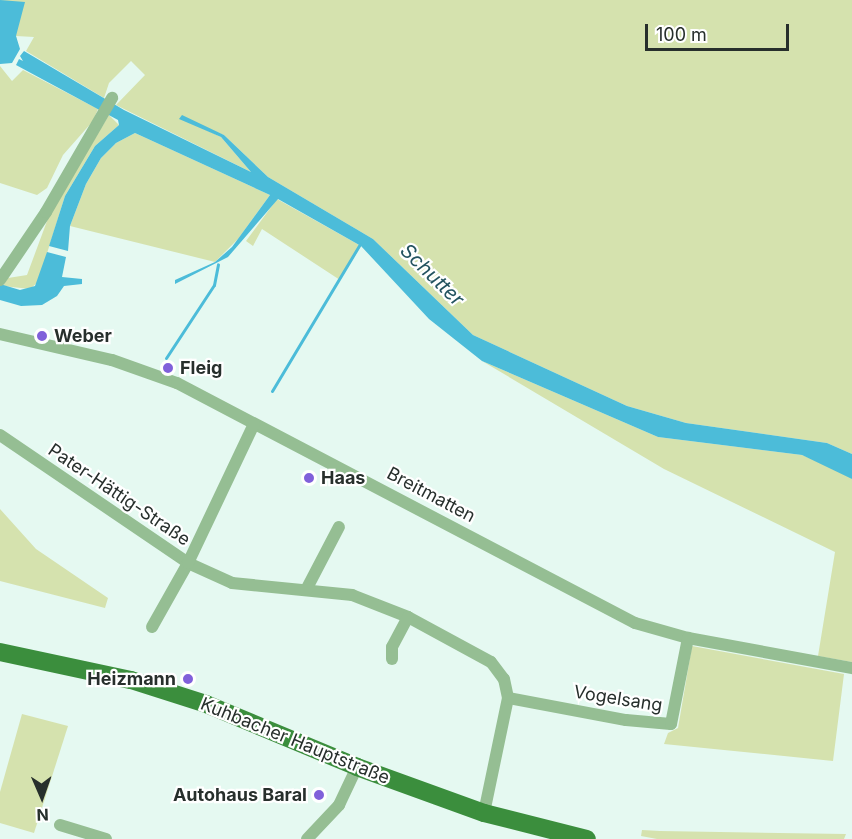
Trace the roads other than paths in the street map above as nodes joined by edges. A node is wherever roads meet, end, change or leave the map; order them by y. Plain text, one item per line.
1 (112, 98) dead end
2 (0, 280) edge
3 (0, 334) edge
4 (254, 424) junction
5 (0, 435) edge
6 (339, 527) dead end
7 (188, 563) junction
8 (306, 590) junction
9 (408, 617) junction
10 (152, 627) dead end
11 (688, 638) junction
12 (0, 652) edge
13 (392, 659) dead end
14 (852, 668) edge
15 (508, 698) junction
16 (357, 767) junction
17 (484, 813) junction
18 (60, 825) dead end
19 (106, 839) edge
20 (307, 839) edge
21 (587, 839) edge

1 - 2 street
3 - 4 street, Breitmatten
4 - 7 street
4 - 11 street, Breitmatten
5 - 7 street, Pater-Hättig-Straße
6 - 8 street
7 - 8 street
7 - 10 street, Pater-Hättig-Straße
8 - 9 street
9 - 13 street
9 - 15 street
11 - 14 street, Breitmatten
11 - 15 street, Vogelsang
12 - 16 main road, Kuhbacher Hauptstraße
15 - 17 street
16 - 17 main road, Kuhbacher Hauptstraße
16 - 20 street
17 - 21 main road, Kuhbacher Hauptstraße
18 - 19 street

